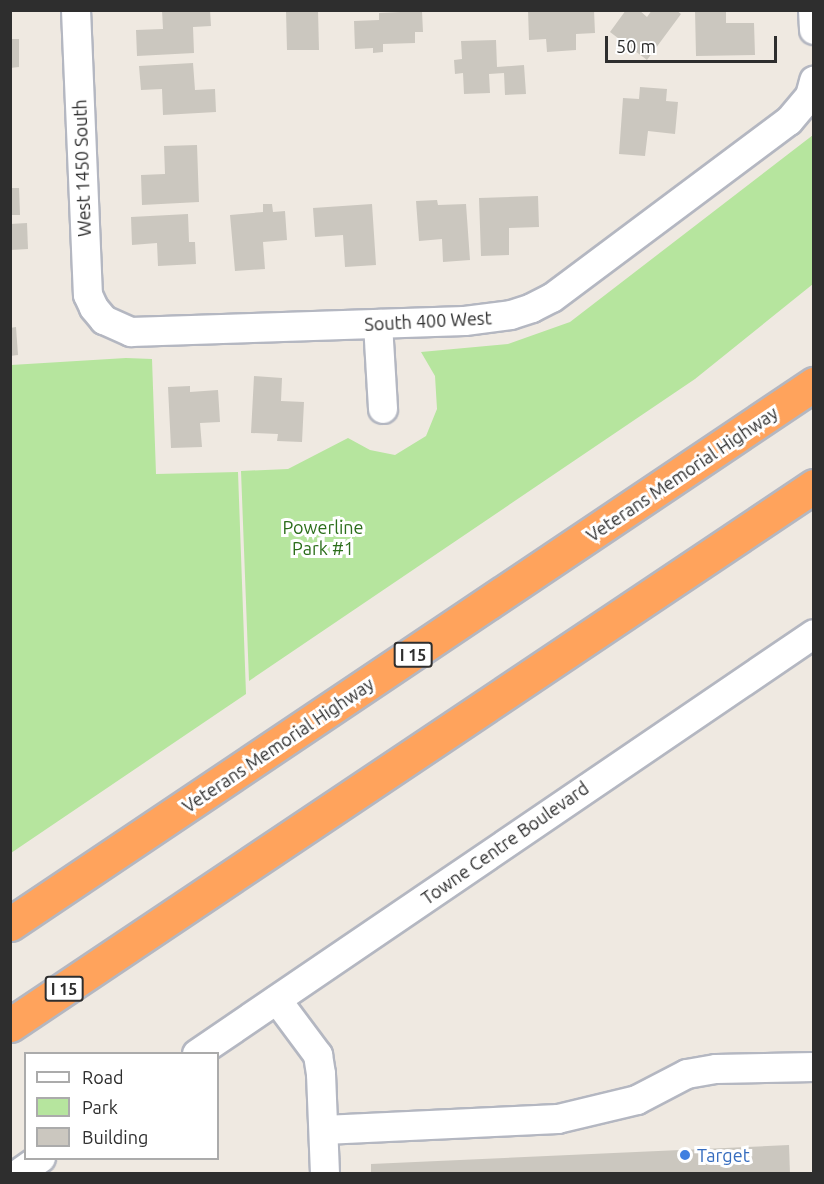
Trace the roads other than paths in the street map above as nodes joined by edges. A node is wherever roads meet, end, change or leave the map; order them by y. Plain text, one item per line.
1 (76, 10) edge
2 (813, 10) edge
3 (813, 30) edge
4 (813, 81) edge
5 (104, 320) joint
6 (378, 324) junction
7 (813, 384) edge
8 (383, 409) dead end
9 (813, 486) edge
10 (813, 634) edge
11 (10, 924) edge
12 (117, 953) junction
13 (277, 1000) junction
14 (10, 1025) edge
15 (10, 1039) edge
16 (199, 1052) edge
17 (813, 1067) edge
18 (324, 1130) junction
19 (38, 1160) edge
20 (18, 1173) edge
21 (325, 1173) edge

1 - 5 street, West 1450 South
2 - 3 street
4 - 6 street, South 400 West
5 - 6 street, South 400 West
6 - 8 street
7 - 11 highway, Veterans Memorial Highway / I 15
9 - 12 highway, I 15
10 - 13 street, Towne Centre Boulevard
12 - 14 highway, I 15
12 - 15 highway
13 - 16 street, Towne Centre Boulevard
13 - 18 street
17 - 18 street
18 - 21 street
19 - 20 street

